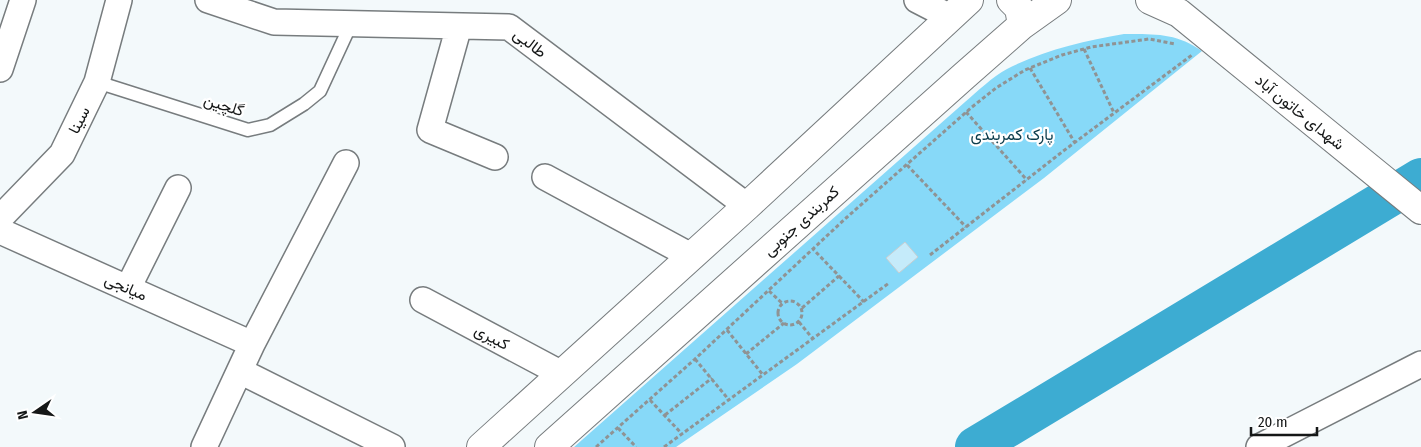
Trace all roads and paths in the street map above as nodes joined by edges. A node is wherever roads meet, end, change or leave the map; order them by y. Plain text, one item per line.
1 (23, 0) edge
2 (119, 0) edge
3 (208, 0) edge
4 (917, 0) edge
5 (1011, 0) edge
6 (1057, 0) edge
7 (1150, 0) edge
8 (1175, 6) edge
9 (959, 8) edge
10 (351, 24) junction
11 (1022, 25) junction
12 (459, 26) junction
13 (1183, 46) dead end
14 (1084, 49) junction
15 (1189, 49) dead end
16 (1030, 68) junction
17 (0, 69) edge
18 (98, 82) junction
19 (966, 112) junction
20 (1114, 113) junction
21 (1075, 143) junction
22 (495, 158) dead end
23 (346, 163) dead end
24 (907, 165) junction
25 (545, 177) dead end
26 (1027, 180) junction
27 (178, 188) dead end
28 (746, 206) junction
29 (1421, 210) edge
30 (0, 218) edge
31 (966, 227) junction
32 (0, 231) edge
33 (813, 250) junction
34 (930, 255) dead end
35 (691, 256) junction
36 (839, 276) junction
37 (890, 283) dead end
38 (128, 288) junction
39 (769, 291) junction
40 (423, 300) dead end
41 (864, 302) junction
42 (782, 304) junction
43 (802, 308) junction
44 (799, 322) junction
45 (784, 323) junction
46 (727, 330) junction
47 (813, 339) junction
48 (252, 344) junction
49 (746, 354) junction
50 (695, 359) junction
51 (1421, 364) edge
52 (240, 371) junction
53 (562, 374) junction
54 (763, 375) junction
55 (712, 378) junction
56 (650, 400) junction
57 (729, 400) junction
58 (665, 415) junction
59 (618, 428) junction
60 (682, 434) junction
61 (204, 447) edge
62 (392, 447) edge
63 (481, 447) edge
64 (549, 447) edge
65 (596, 447) edge
66 (636, 447) edge
67 (664, 447) edge
68 (1259, 447) edge

1 - 17 street
2 - 18 street, سینا
3 - 10 street, طالبی
4 - 9 street
5 - 11 main road
6 - 11 main road, کمربندی جنوبی
7 - 8 main road, شهدای خاتون آباد
8 - 29 main road, شهدای خاتون آباد
9 - 28 main road
10 - 12 street, طالبی
10 - 18 lane, گلچین
11 - 64 main road, کمربندی جنوبی
12 - 22 street
12 - 28 street, طالبی
13 - 14 path
14 - 16 path
14 - 20 path
15 - 20 path
16 - 19 path
16 - 21 path
18 - 30 street, سینا
19 - 24 path
19 - 26 path
20 - 21 path
21 - 26 path
23 - 48 street
24 - 31 path
24 - 33 path
25 - 35 street
26 - 31 path
27 - 38 street
28 - 35 main road
31 - 34 path
32 - 38 street, میانجی
33 - 36 path
33 - 39 path
35 - 53 main road
36 - 41 path
36 - 43 path
37 - 41 path
38 - 48 street, میانجی
39 - 42 path
39 - 46 path
40 - 53 street, کبیری
41 - 47 path
42 - 43 path
42 - 45 path
43 - 44 path
44 - 45 path
44 - 47 path
45 - 49 path
46 - 49 path
46 - 50 path
47 - 54 path
48 - 52 street
49 - 54 path
50 - 55 path
50 - 56 path
51 - 68 street
52 - 61 street
52 - 62 street
53 - 63 main road
54 - 57 path
55 - 57 path
55 - 58 path
56 - 58 path
56 - 59 path
57 - 60 path
58 - 60 path
59 - 65 path
59 - 66 path
60 - 67 path

